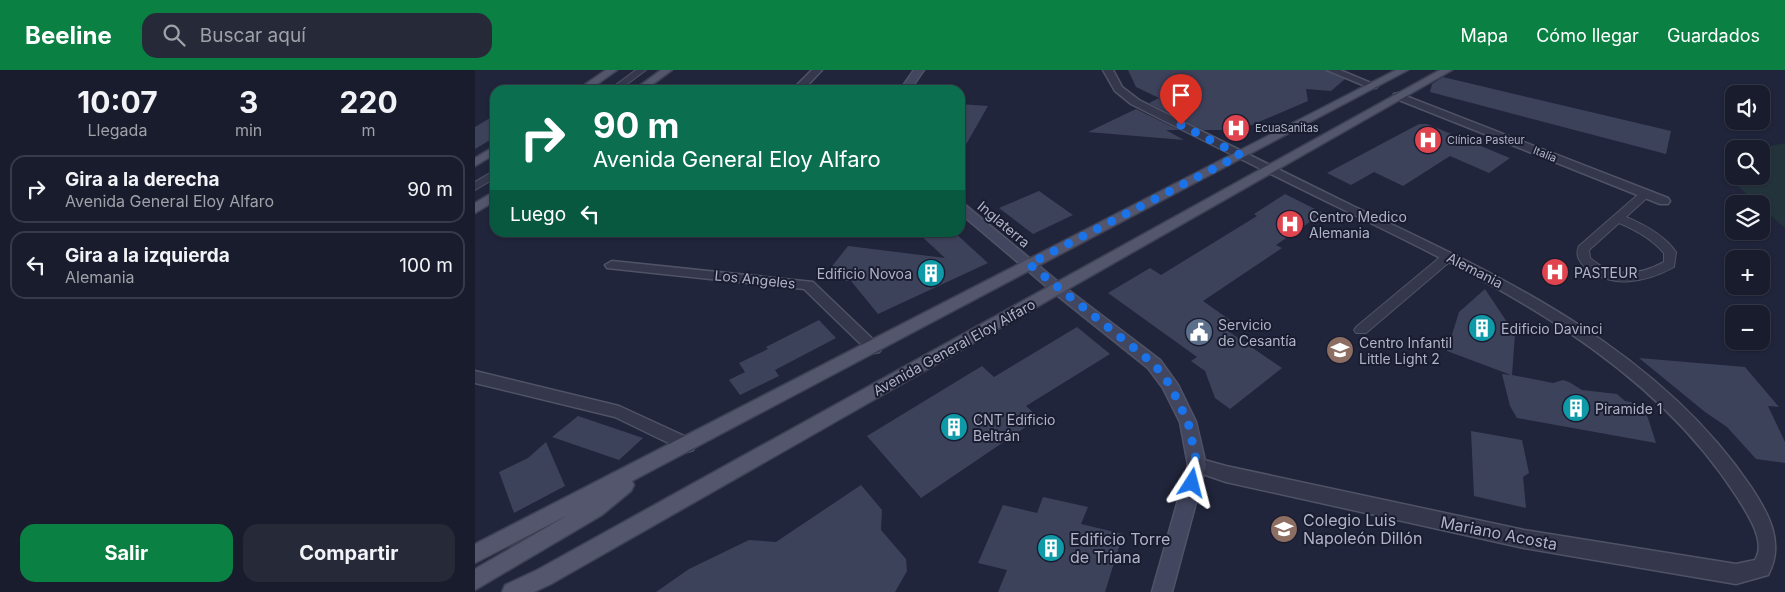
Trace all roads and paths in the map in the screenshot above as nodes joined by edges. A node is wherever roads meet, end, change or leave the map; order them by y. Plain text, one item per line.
1 (612, 70) edge
2 (642, 70) edge
3 (667, 70) edge
4 (817, 70) edge
5 (919, 70) edge
6 (1109, 70) edge
7 (1332, 70) edge
8 (1403, 70) edge
9 (1447, 70) edge
10 (590, 85) edge
11 (620, 85) edge
12 (646, 85) edge
13 (802, 85) edge
14 (908, 85) edge
15 (1373, 86) junction
16 (1398, 96) junction
17 (490, 152) edge
18 (1240, 155) junction
19 (476, 161) edge
20 (1270, 170) junction
21 (490, 176) edge
22 (475, 187) edge
23 (1645, 194) junction
24 (490, 198) edge
25 (1665, 201) dead end
26 (475, 209) edge
27 (965, 211) edge
28 (1617, 218) junction
29 (1449, 256) junction
30 (1029, 264) junction
31 (612, 265) dead end
32 (1058, 289) junction
33 (1361, 330) dead end
34 (874, 348) junction
35 (475, 377) edge
36 (687, 445) junction
37 (651, 464) junction
38 (1197, 464) junction
39 (475, 554) edge
40 (1768, 556) joint
41 (482, 576) edge
42 (544, 577) junction
43 (512, 592) edge
44 (524, 592) edge
45 (1162, 592) edge

1 - 10 main road
2 - 11 lane
3 - 12 main road
4 - 13 street
5 - 14 street
6 - 18 street, Alemania
7 - 15 street
8 - 15 main road
9 - 16 main road, Avenida General Eloy Alfaro
15 - 18 main road
16 - 20 main road, Avenida General Eloy Alfaro
16 - 23 street, Italia
17 - 19 main road
18 - 20 street, Alemania
18 - 30 main road
20 - 29 street, Alemania
20 - 32 main road, Avenida General Eloy Alfaro
21 - 22 lane
23 - 25 street, Italia
23 - 28 lane
24 - 26 main road
27 - 30 street, Inglaterra
28 - 28 lane
29 - 33 lane
29 - 40 street, Alemania
30 - 32 street, Inglaterra
30 - 34 main road
31 - 34 street, Los Angeles
32 - 38 street, Inglaterra
32 - 42 main road, Avenida General Eloy Alfaro
34 - 36 main road
35 - 36 street
36 - 37 main road
37 - 39 main road
37 - 41 main road
38 - 40 street, Mariano Acosta
38 - 45 street
42 - 43 main road, Avenida General Eloy Alfaro
42 - 44 main road

